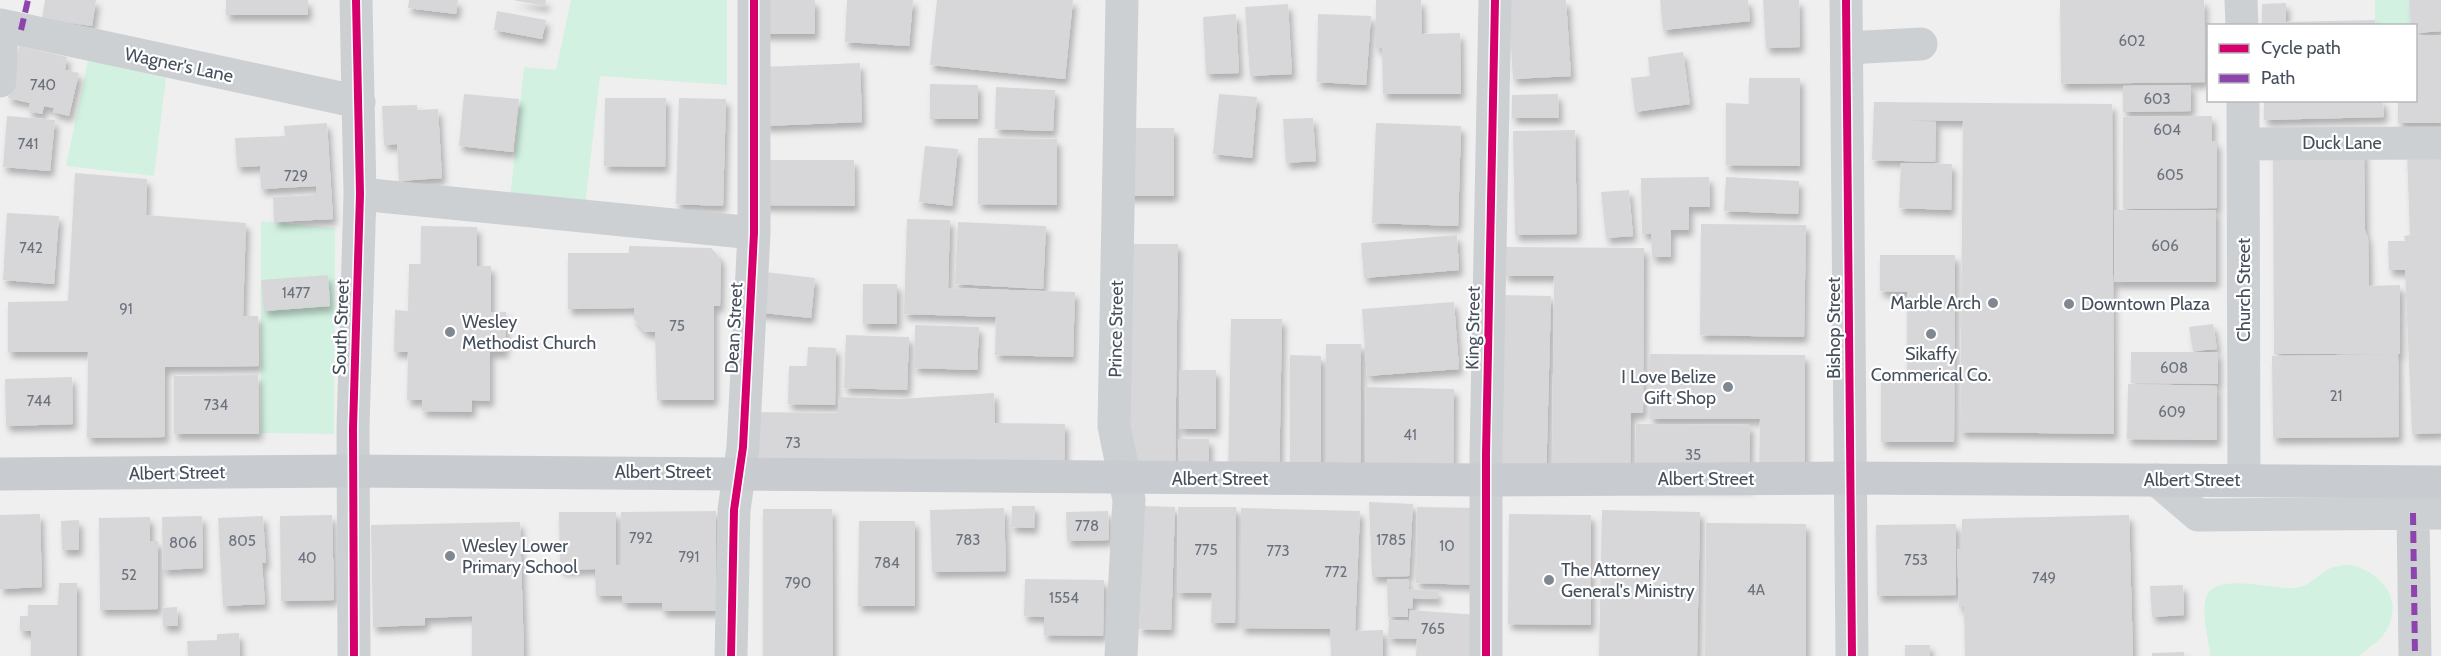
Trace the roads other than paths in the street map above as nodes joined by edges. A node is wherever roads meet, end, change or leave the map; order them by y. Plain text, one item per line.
1 (356, 0) edge
2 (754, 0) edge
3 (1122, 0) edge
4 (1495, 0) edge
5 (1846, 0) edge
6 (2241, 0) edge
7 (2242, 24) edge
8 (1, 25) edge
9 (1921, 44) dead end
10 (1847, 48) junction
11 (0, 81) edge
12 (359, 102) junction
13 (2243, 102) edge
14 (2441, 142) edge
15 (2244, 144) junction
16 (360, 195) junction
17 (754, 233) junction
18 (353, 471) junction
19 (739, 472) junction
20 (0, 474) edge
21 (1125, 478) junction
22 (1850, 478) junction
23 (1486, 480) junction
24 (2157, 480) junction
25 (2244, 480) junction
26 (2441, 482) edge
27 (2427, 513) edge
28 (354, 656) edge
29 (731, 656) edge
30 (1121, 656) edge
31 (1486, 656) edge
32 (1852, 656) edge
33 (2415, 656) edge

1 - 12 street, South Street
2 - 17 street, Dean Street
3 - 21 street, Prince Street
4 - 23 street, King Street
5 - 10 street, Bishop Street
6 - 7 street
8 - 11 street
8 - 12 street, Wagner's Lane
9 - 10 street
10 - 22 street, Bishop Street
12 - 16 street, South Street
13 - 15 street, Church Street
14 - 15 street, Duck Lane
15 - 25 street, Church Street
16 - 17 street
16 - 18 street, South Street
17 - 19 street, Dean Street
18 - 19 main road, Albert Street
18 - 20 main road, Albert Street
18 - 28 street, South Street
19 - 21 main road, Albert Street
19 - 29 street, Dean Street
21 - 23 main road, Albert Street
21 - 30 street, Prince Street
22 - 23 main road, Albert Street
22 - 24 main road, Albert Street
22 - 32 street, Bishop Street
23 - 31 street, King Street
24 - 25 main road, Albert Street
24 - 27 street
25 - 26 main road, Albert Street
27 - 33 street

